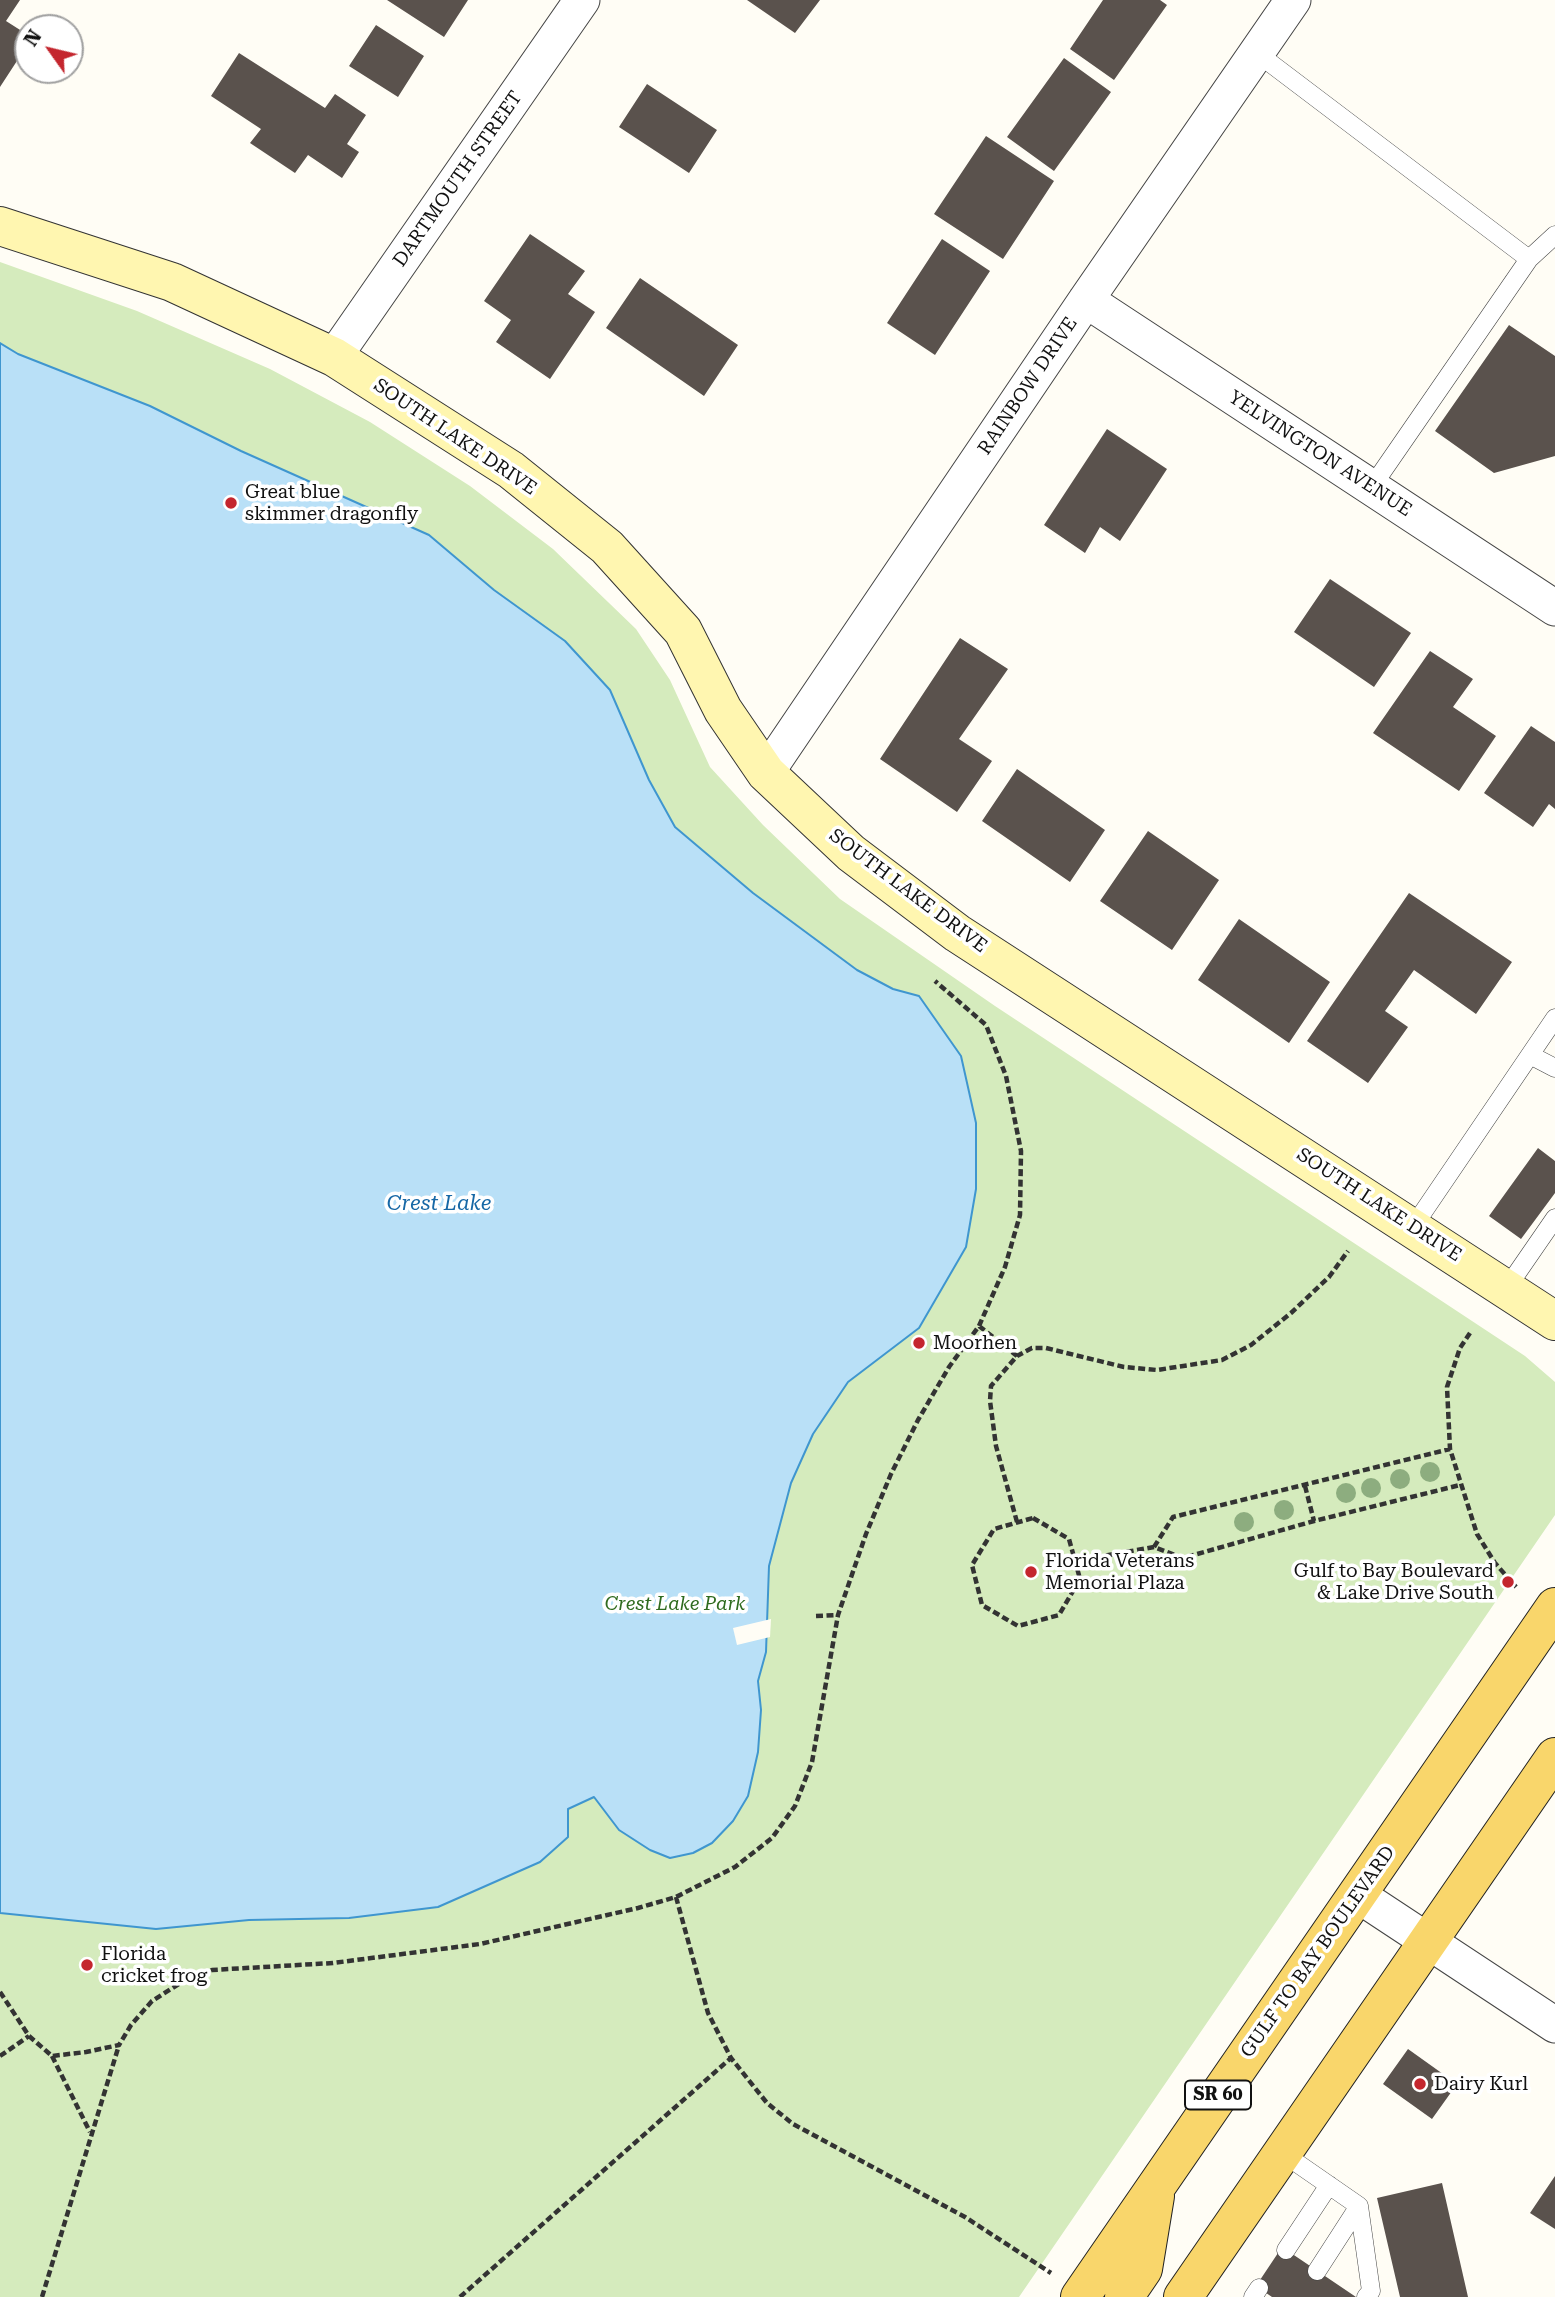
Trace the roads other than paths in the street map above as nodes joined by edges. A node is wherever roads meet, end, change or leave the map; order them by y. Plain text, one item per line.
1 (582, 0) edge
2 (1293, 0) edge
3 (1257, 53) junction
4 (0, 226) edge
5 (1555, 235) edge
6 (1529, 259) junction
7 (1086, 300) junction
8 (334, 357) junction
9 (1371, 488) junction
10 (1555, 608) edge
11 (766, 774) junction
12 (1555, 1018) edge
13 (1530, 1055) junction
14 (1555, 1068) edge
15 (1555, 1218) edge
16 (1413, 1227) junction
17 (1506, 1289) junction
18 (1555, 1321) edge
19 (1555, 1607) edge
20 (1555, 1756) edge
21 (1357, 1895) junction
22 (1427, 1941) junction
23 (1555, 2025) edge
24 (1282, 2152) junction
25 (1157, 2184) junction
26 (1329, 2185) junction
27 (1359, 2206) junction
28 (1286, 2250) dead end
29 (1317, 2270) dead end
30 (1066, 2285) edge
31 (1124, 2297) edge
32 (1182, 2297) edge
33 (1366, 2297) edge

1 - 8 street, DARTMOUTH STREET
2 - 3 street, RAINBOW DRIVE
3 - 6 lane
3 - 7 street, RAINBOW DRIVE
4 - 8 street, SOUTH LAKE DRIVE
5 - 6 lane
6 - 9 lane
7 - 9 street, YELVINGTON AVENUE
7 - 11 street, RAINBOW DRIVE
8 - 11 street, SOUTH LAKE DRIVE
9 - 10 street, YELVINGTON AVENUE
11 - 16 street, SOUTH LAKE DRIVE
12 - 13 lane
13 - 14 lane
13 - 16 lane
15 - 17 lane
16 - 17 street, SOUTH LAKE DRIVE
17 - 18 street, SOUTH LAKE DRIVE
19 - 21 main road, GULF TO BAY BOULEVARD / SR 60
20 - 22 main road
21 - 22 street
21 - 25 main road, GULF TO BAY BOULEVARD / SR 60
22 - 23 street
22 - 24 main road
24 - 26 lane
24 - 32 main road
25 - 30 main road, GULF TO BAY BOULEVARD / SR 60
25 - 31 main road
26 - 27 lane
26 - 28 lane
27 - 29 lane
27 - 33 lane

